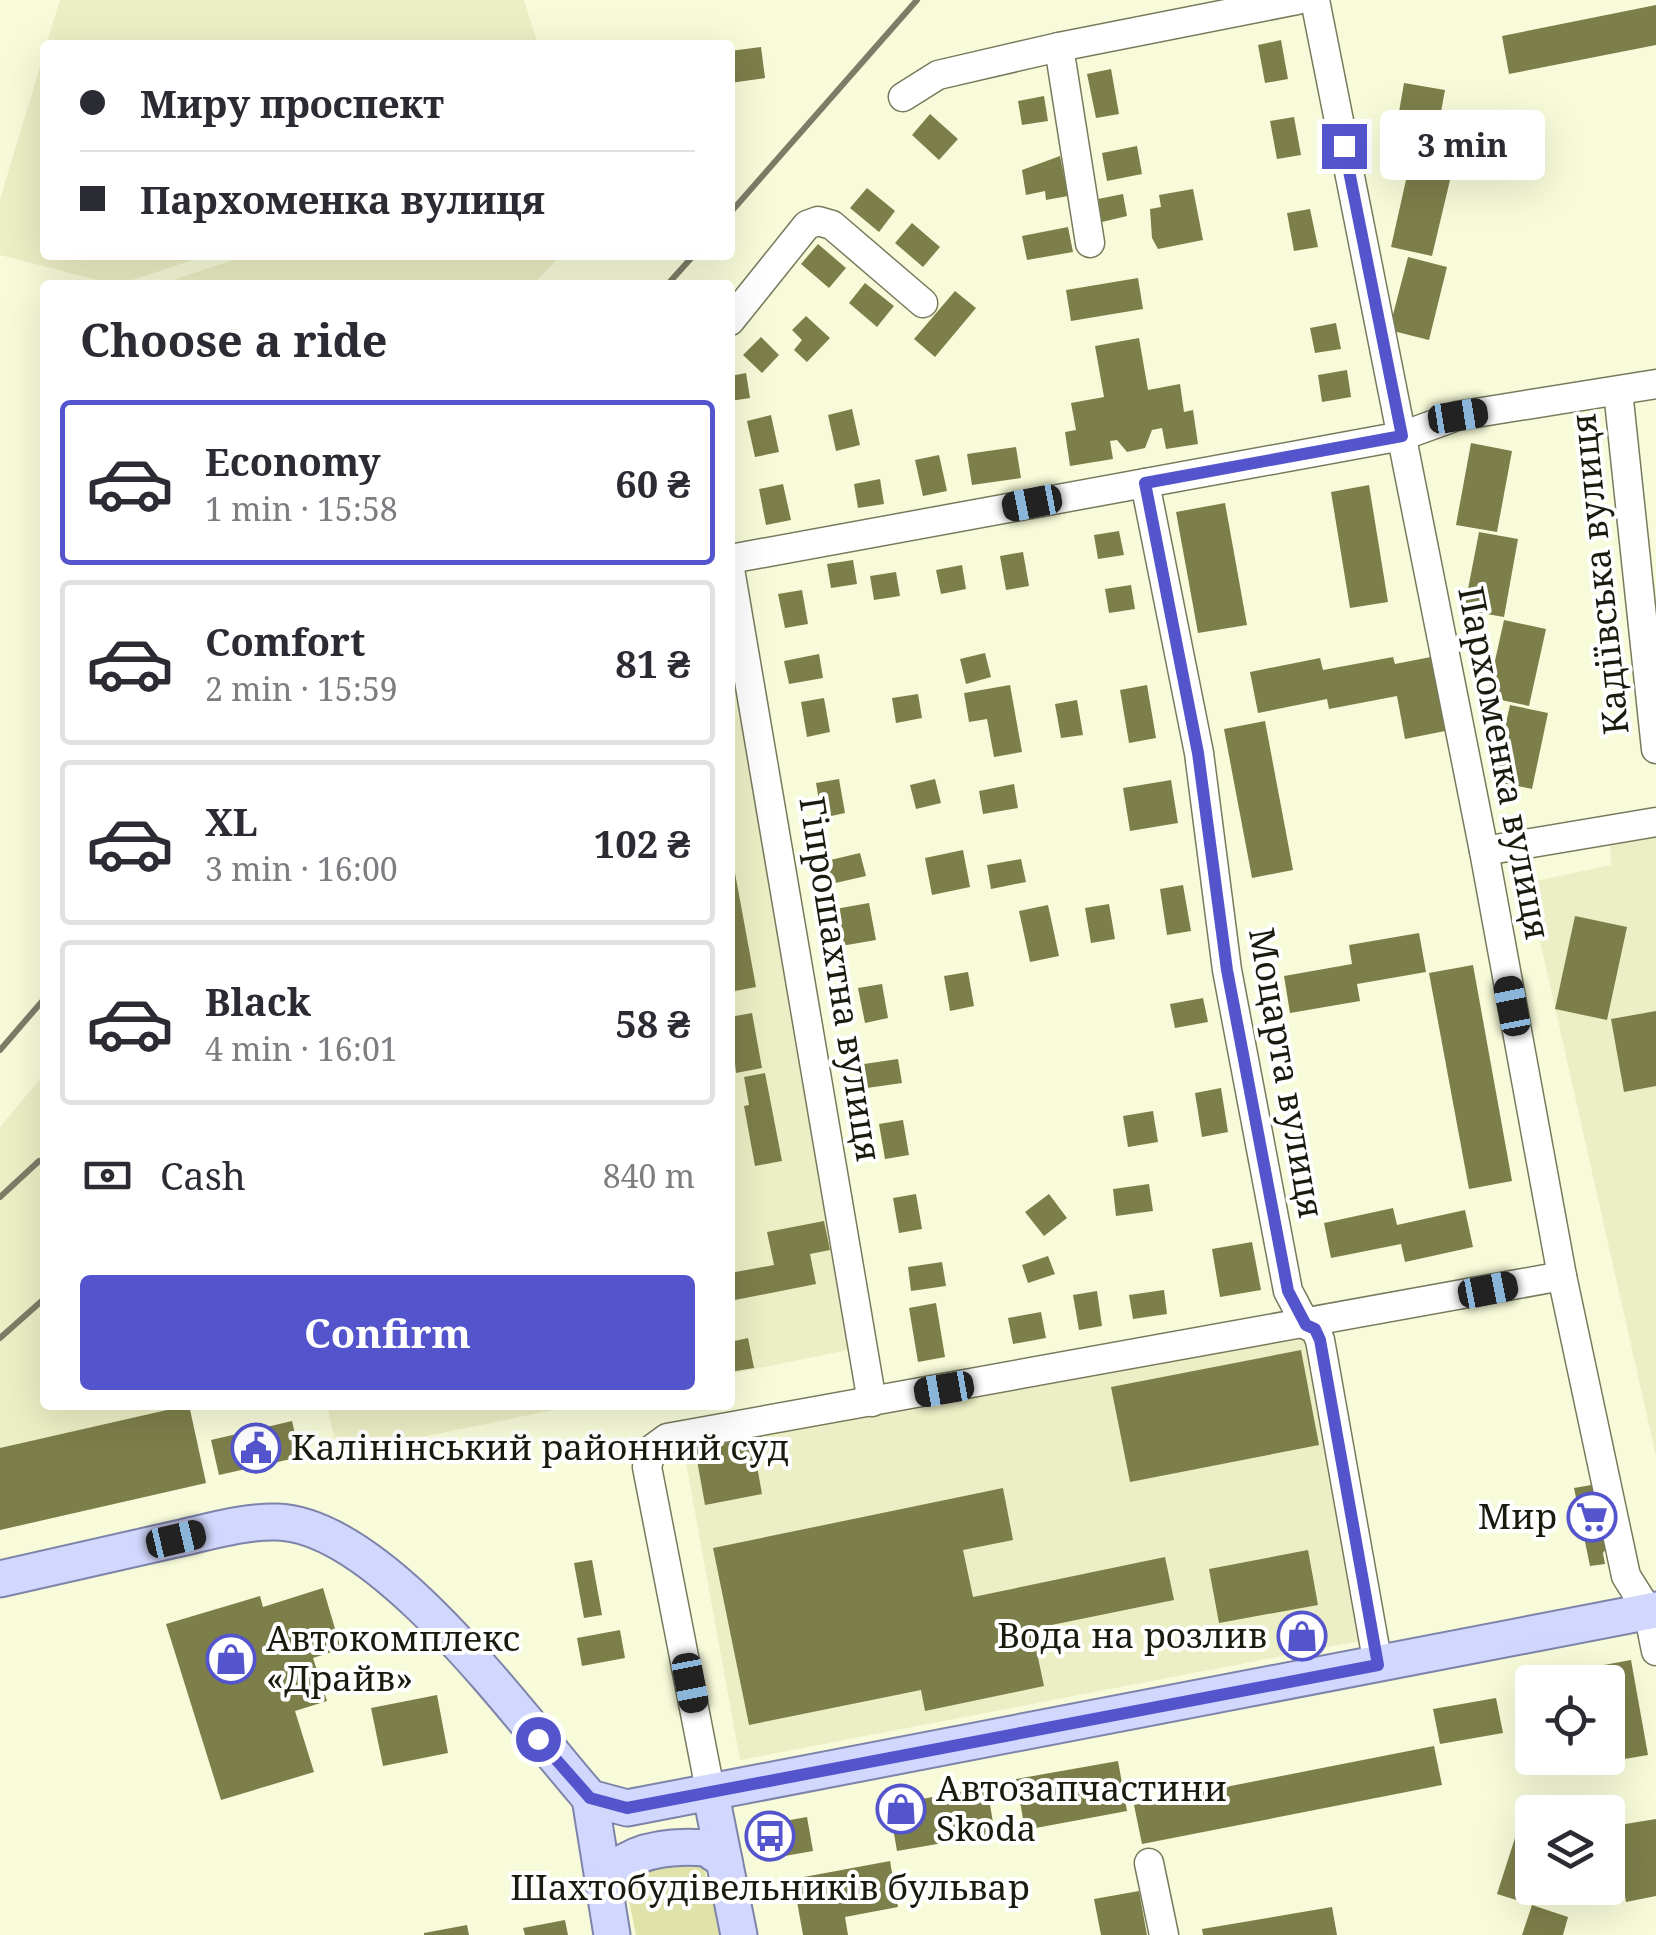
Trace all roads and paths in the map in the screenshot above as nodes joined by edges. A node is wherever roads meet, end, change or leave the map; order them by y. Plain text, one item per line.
1 (1297, 0) edge
2 (1315, 0) edge
3 (1060, 47) junction
4 (903, 97) dead end
5 (1090, 243) dead end
6 (923, 303) dead end
7 (735, 314) edge
8 (1656, 384) edge
9 (1618, 391) junction
10 (1402, 436) junction
11 (1145, 483) junction
12 (735, 557) edge
13 (735, 599) edge
14 (1656, 749) edge
15 (1656, 822) edge
16 (1484, 851) junction
17 (1562, 1276) junction
18 (1306, 1325) junction
19 (872, 1402) junction
20 (0, 1579) edge
21 (1652, 1610) edge
22 (1656, 1651) edge
23 (1378, 1665) junction
24 (712, 1795) junction
25 (590, 1798) junction
26 (724, 1860) junction
27 (1149, 1863) dead end
28 (603, 1882) junction
29 (612, 1935) edge
30 (738, 1935) edge
31 (1164, 1935) edge

1 - 3 street
2 - 10 street, Пархоменка вулиця
3 - 4 street
3 - 5 street
6 - 7 street
8 - 9 street
9 - 10 street
9 - 14 street, Кадіївська вулиця
10 - 11 street
10 - 16 street, Пархоменка вулиця
11 - 12 street
11 - 18 street, Моцарта вулиця
13 - 19 street, Гіпрошахтна вулиця
15 - 16 street
16 - 17 street, Пархоменка вулиця
17 - 18 street
17 - 21 street, Пархоменка вулиця
18 - 19 street
18 - 23 street, Моцарта вулиця
19 - 24 street
20 - 25 main road
21 - 22 street, Пархоменка вулиця
21 - 23 main road
23 - 24 main road
24 - 25 main road
24 - 26 main road
25 - 28 main road
26 - 28 main road
26 - 30 main road
27 - 31 street
28 - 29 main road

